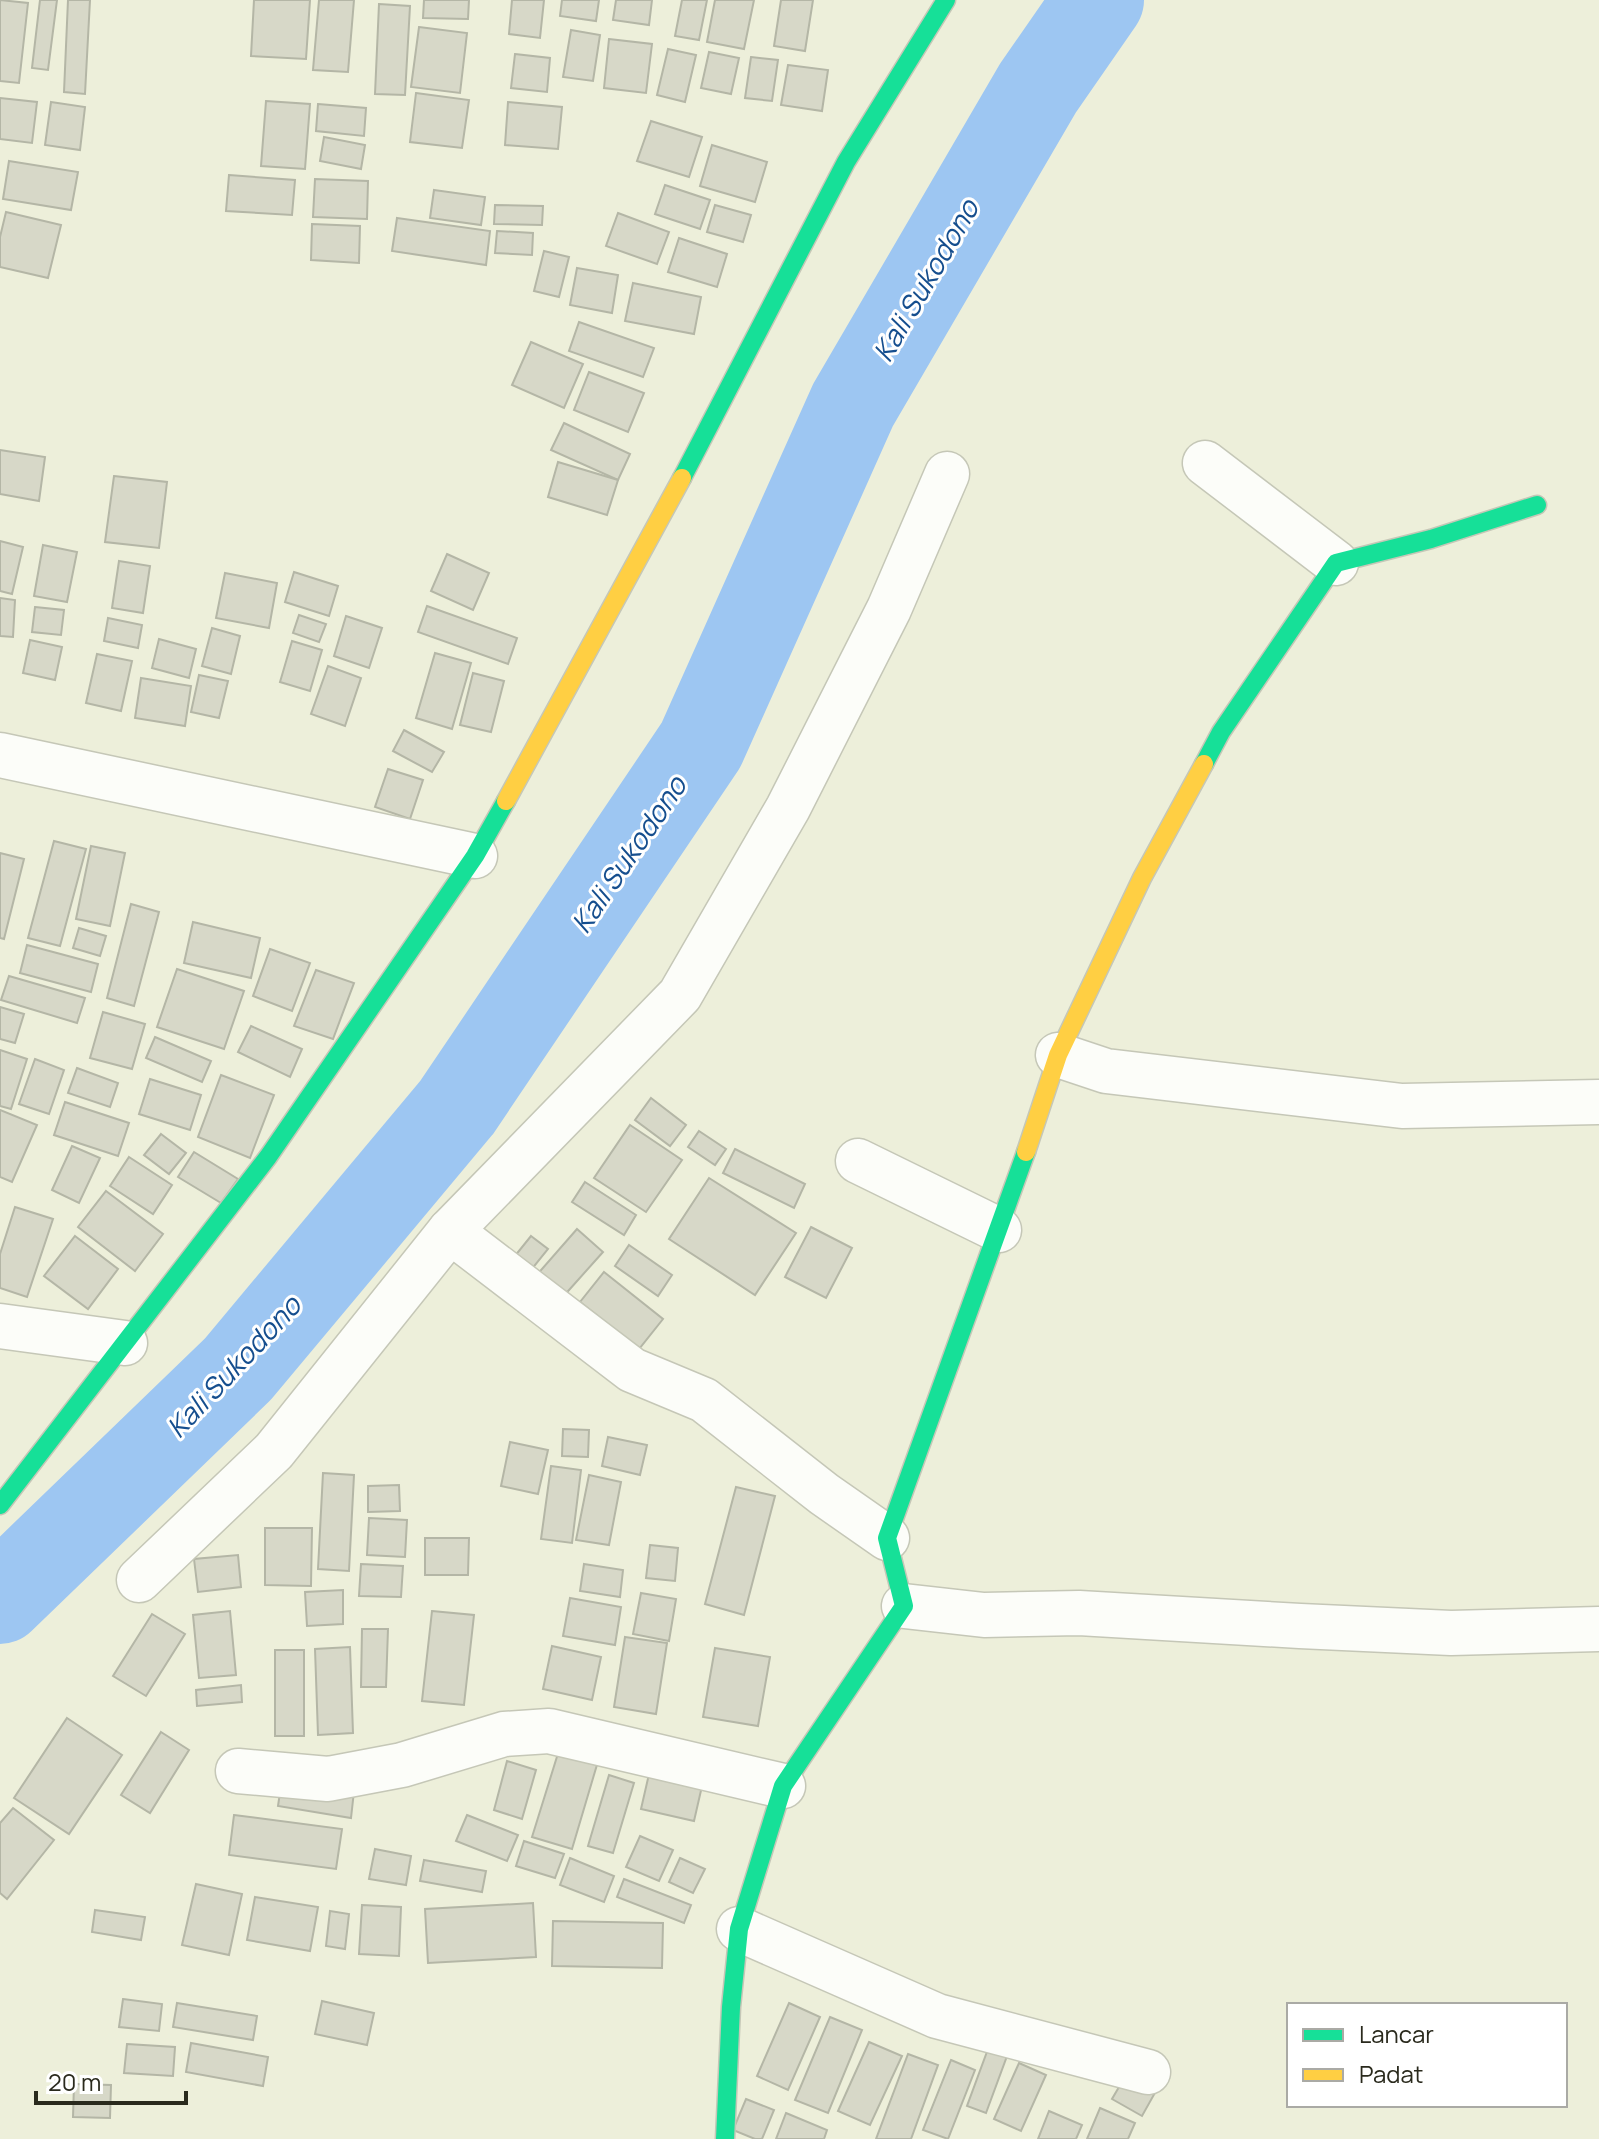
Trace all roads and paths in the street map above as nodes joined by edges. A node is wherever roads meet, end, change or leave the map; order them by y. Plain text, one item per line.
1 (946, 0) edge
2 (1205, 463) dead end
3 (947, 474) dead end
4 (1537, 505) dead end
5 (1336, 563) junction
6 (0, 755) edge
7 (475, 856) junction
8 (1058, 1055) junction
9 (1599, 1102) edge
10 (858, 1161) dead end
11 (999, 1230) junction
12 (450, 1231) junction
13 (0, 1326) edge
14 (125, 1343) junction
15 (0, 1505) edge
16 (887, 1538) junction
17 (139, 1580) dead end
18 (904, 1606) junction
19 (1599, 1629) edge
20 (238, 1771) dead end
21 (783, 1786) junction
22 (739, 1929) junction
23 (1148, 2072) dead end
24 (725, 2139) edge

1 - 7 street
2 - 5 street
3 - 12 street
4 - 5 street
5 - 8 street
6 - 7 street
7 - 14 street
8 - 9 street
8 - 11 street
10 - 11 street
11 - 16 street
12 - 16 street
12 - 17 street
13 - 14 street
14 - 15 street
16 - 18 street
18 - 19 street
18 - 21 street
20 - 21 street
21 - 22 street
22 - 23 street
22 - 24 street

